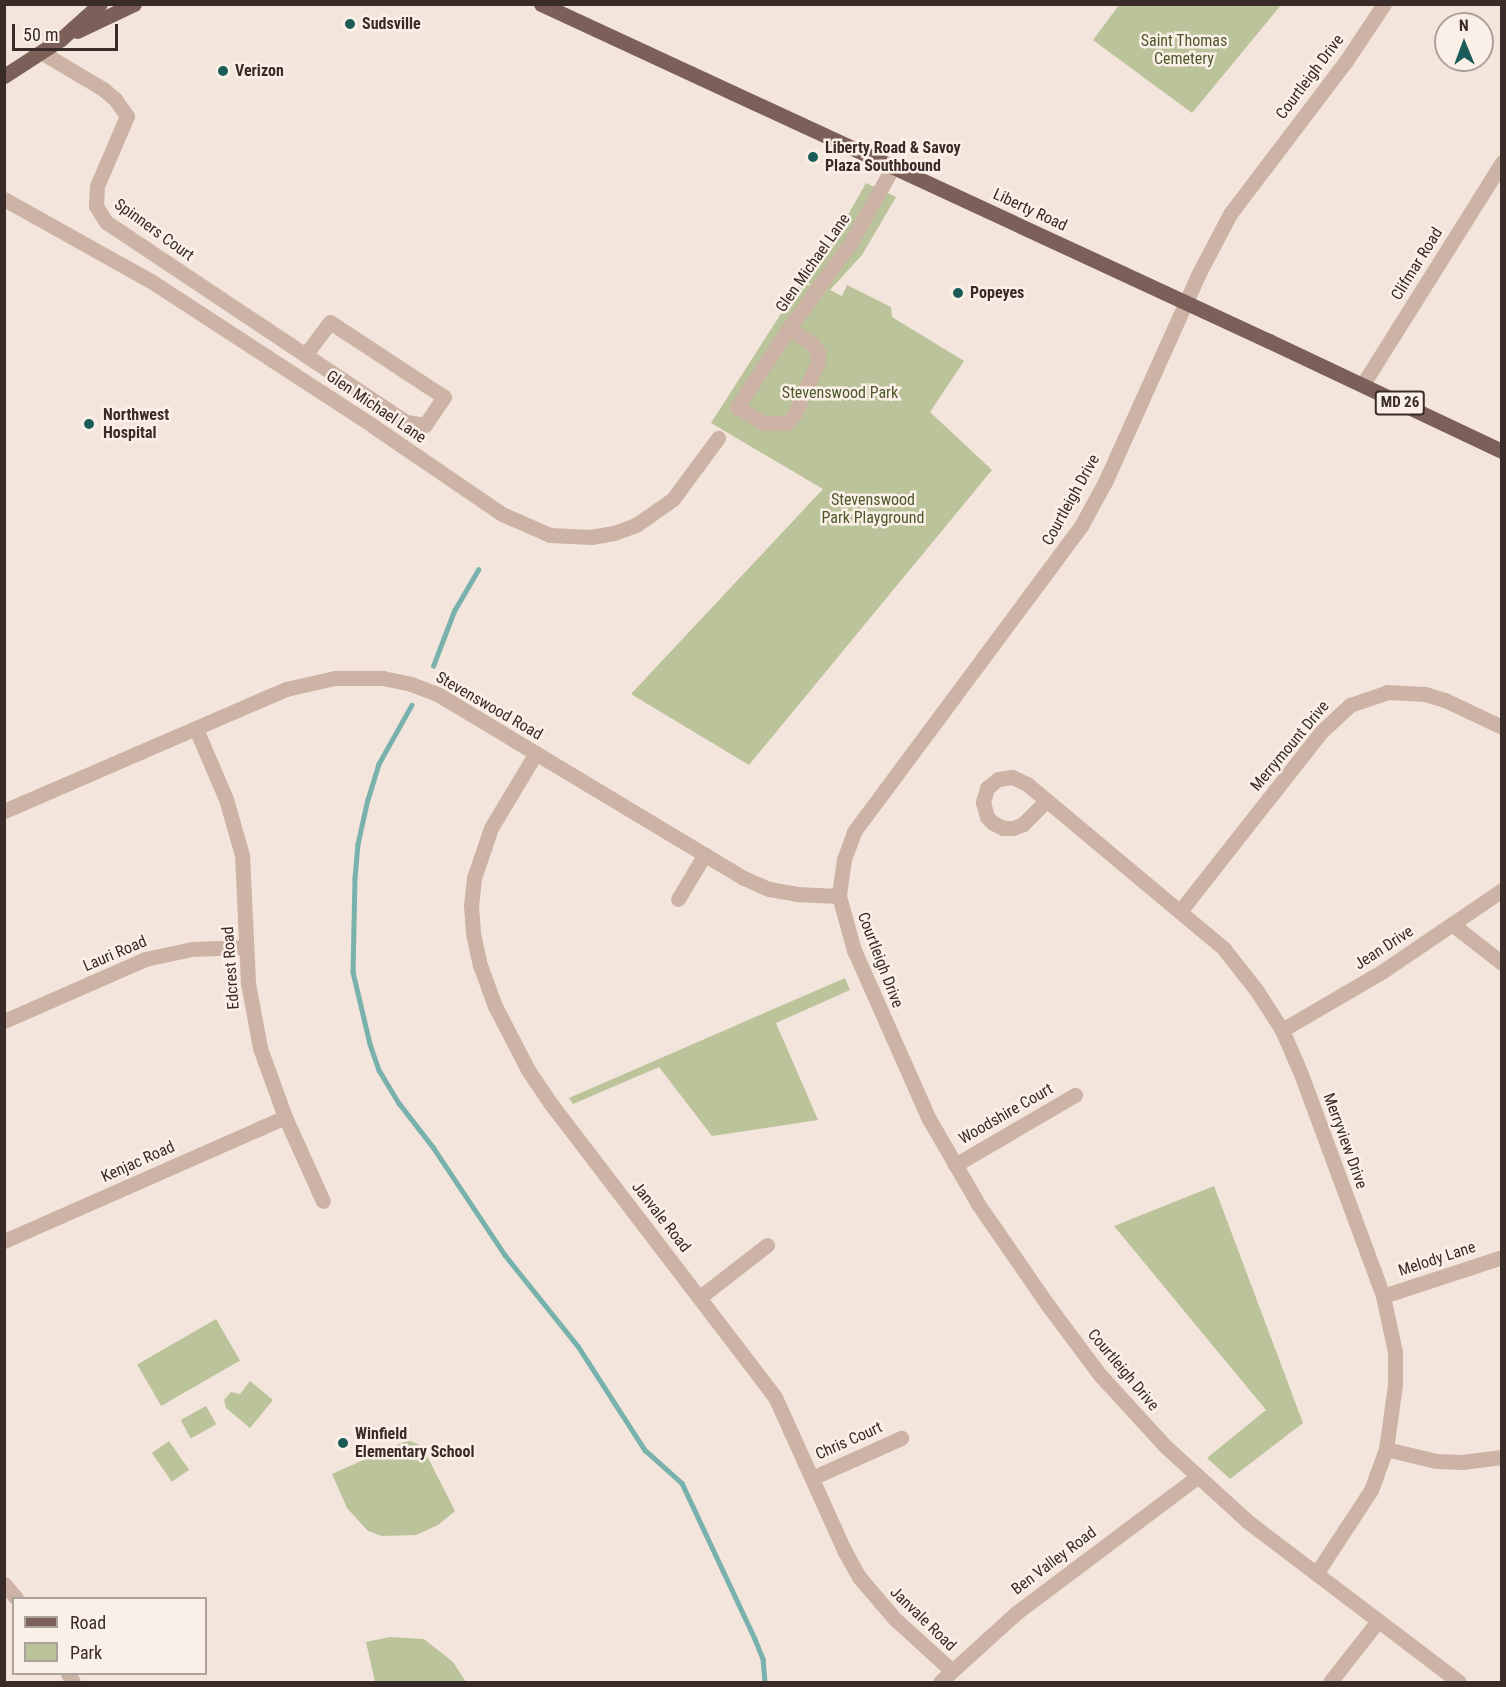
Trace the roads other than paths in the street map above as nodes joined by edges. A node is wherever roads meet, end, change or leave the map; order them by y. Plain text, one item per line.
1 (100, 4) edge
2 (134, 4) edge
3 (541, 4) edge
4 (1384, 4) edge
5 (61, 39) junction
6 (41, 52) junction
7 (4, 76) edge
8 (1502, 162) edge
9 (893, 167) junction
10 (4, 199) edge
11 (1186, 302) junction
12 (789, 328) junction
13 (305, 355) junction
14 (1363, 384) junction
15 (718, 438) dead end
16 (1502, 451) edge
17 (1502, 727) edge
18 (196, 729) junction
19 (536, 753) junction
20 (1046, 801) dead end
21 (4, 811) edge
22 (705, 854) junction
23 (1502, 890) edge
24 (839, 896) junction
25 (678, 899) dead end
26 (1180, 910) junction
27 (1452, 924) junction
28 (246, 947) junction
29 (1502, 963) edge
30 (4, 1020) edge
31 (1282, 1030) junction
32 (1075, 1095) dead end
33 (285, 1117) junction
34 (955, 1165) junction
35 (323, 1201) dead end
36 (4, 1241) edge
37 (767, 1245) dead end
38 (1502, 1257) edge
39 (1383, 1296) junction
40 (700, 1297) junction
41 (901, 1438) dead end
42 (1386, 1449) junction
43 (1502, 1457) edge
44 (812, 1478) junction
45 (1197, 1478) junction
46 (1316, 1574) junction
47 (4, 1584) edge
48 (14, 1597) edge
49 (1378, 1622) junction
50 (951, 1670) junction
51 (940, 1683) edge
52 (1330, 1683) edge
53 (1459, 1683) edge

1 - 5 main road
2 - 5 main road
3 - 9 main road, Liberty Road / MD 26
4 - 11 street, Courtleigh Drive
5 - 6 main road
6 - 7 main road
6 - 13 street, Spinners Court
8 - 14 street, Clifmar Road
9 - 11 main road, Liberty Road / MD 26
9 - 12 street, Glen Michael Lane
10 - 15 street, Glen Michael Lane
11 - 14 main road, Liberty Road / MD 26
11 - 24 street, Courtleigh Drive
12 - 12 street, Glen Michael Lane
13 - 13 street, Spinners Court
14 - 16 main road, Liberty Road / MD 26
17 - 26 street, Merrymount Drive
18 - 19 street, Stevenswood Road
18 - 21 street, Stevenswood Road
18 - 28 street, Edcrest Road
19 - 22 street, Stevenswood Road
19 - 40 street, Janvale Road
20 - 26 street, Merryview Drive
22 - 24 street, Stevenswood Road
22 - 25 street
23 - 27 street, Jean Drive
24 - 34 street, Courtleigh Drive
26 - 31 street, Merryview Drive
27 - 29 street
27 - 31 street, Jean Drive
28 - 30 street, Lauri Road
28 - 33 street, Edcrest Road
31 - 39 street, Merryview Drive
32 - 34 street, Woodshire Court
33 - 35 street, Edcrest Road
33 - 36 street, Kenjac Road
34 - 45 street, Courtleigh Drive
37 - 40 street
38 - 39 street, Melody Lane
39 - 42 street, Merryview Drive
40 - 44 street, Janvale Road
41 - 44 street, Chris Court
42 - 43 street
42 - 46 street, Merryview Drive
44 - 50 street, Janvale Road
45 - 46 street, Courtleigh Drive
45 - 50 street, Ben Valley Road
46 - 49 street, Courtleigh Drive
47 - 48 street
49 - 52 street
49 - 53 street, Courtleigh Drive
50 - 51 street, Ben Valley Road

